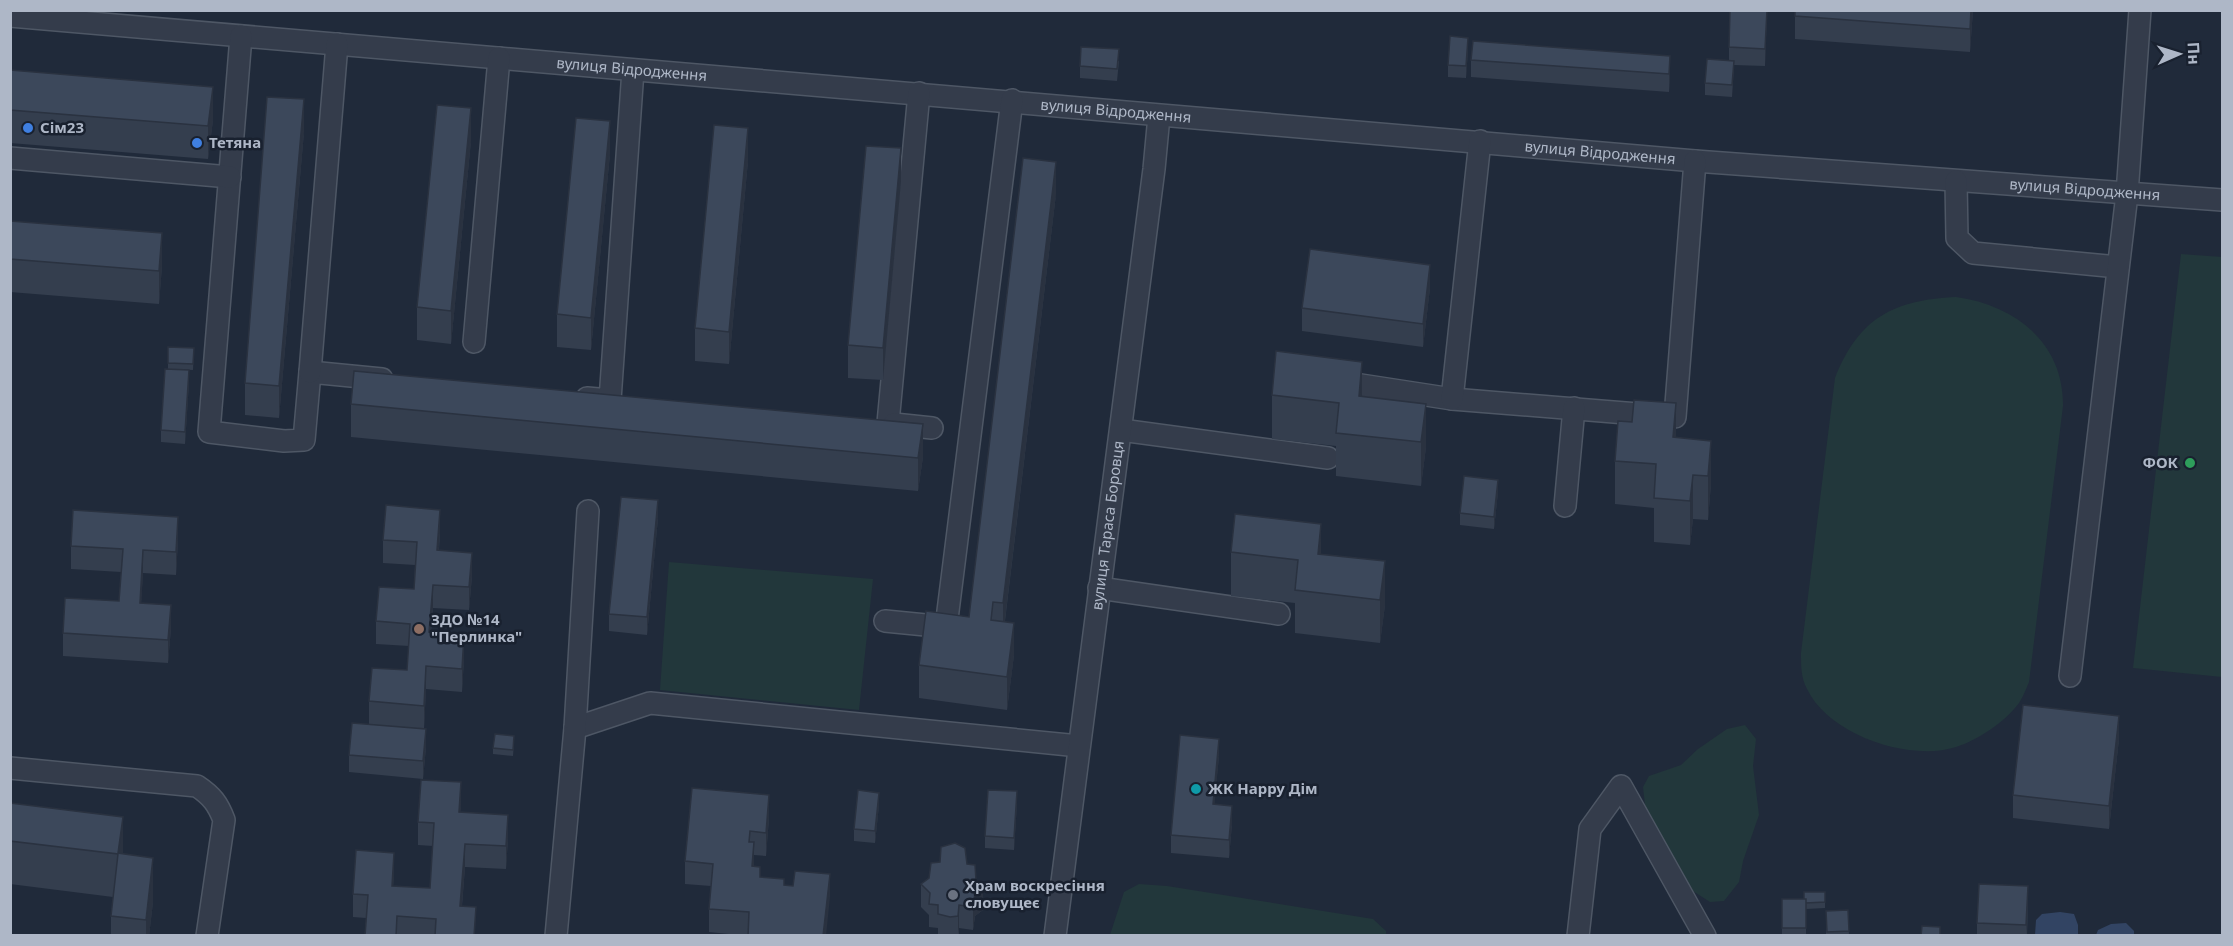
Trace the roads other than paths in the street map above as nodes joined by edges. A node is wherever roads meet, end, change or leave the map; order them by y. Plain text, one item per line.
1 (2140, 10) edge
2 (10, 16) edge
3 (241, 36) junction
4 (337, 44) junction
5 (499, 58) junction
6 (633, 70) junction
7 (919, 93) junction
8 (1012, 100) junction
9 (1159, 116) junction
10 (1480, 141) junction
11 (10, 158) edge
12 (1695, 161) junction
13 (230, 177) junction
14 (1956, 181) junction
15 (2127, 194) junction
16 (2223, 200) edge
17 (2118, 267) junction
18 (474, 342) dead end
19 (310, 372) junction
20 (1315, 378) edge
21 (402, 380) edge
22 (563, 396) edge
23 (1452, 399) junction
24 (610, 400) junction
25 (633, 402) edge
26 (1574, 408) junction
27 (865, 422) edge
28 (888, 423) junction
29 (932, 428) dead end
30 (1121, 430) junction
31 (1328, 458) dead end
32 (1565, 506) dead end
33 (588, 511) dead end
34 (1099, 588) junction
35 (1279, 614) dead end
36 (885, 621) dead end
37 (2070, 676) dead end
38 (575, 728) junction
39 (1079, 746) junction
40 (10, 768) edge
41 (207, 936) edge
42 (556, 936) edge
43 (1054, 936) edge
44 (1578, 936) edge
45 (1705, 936) edge

1 - 15 street
2 - 3 street, вулиця Відродження
3 - 4 street, вулиця Відродження
3 - 13 street
4 - 5 street, вулиця Відродження
4 - 19 street
5 - 6 street, вулиця Відродження
5 - 18 street
6 - 7 street, вулиця Відродження
6 - 24 street
7 - 8 street, вулиця Відродження
7 - 28 street
8 - 9 street, вулиця Відродження
8 - 36 street
9 - 10 street, вулиця Відродження
9 - 30 street, вулиця Тараса Боровця
10 - 12 street, вулиця Відродження
10 - 23 street
11 - 13 street
12 - 14 street, вулиця Відродження
12 - 26 street
13 - 19 street
14 - 15 street, вулиця Відродження
14 - 17 street
15 - 16 street, вулиця Відродження
15 - 17 street
17 - 37 street
19 - 21 street
20 - 23 street
22 - 24 street
23 - 26 street
24 - 25 street
26 - 32 street
27 - 28 street
28 - 29 street
30 - 31 street
30 - 34 street, вулиця Тараса Боровця
33 - 38 street
34 - 35 street
34 - 39 street, вулиця Тараса Боровця
38 - 39 street
38 - 42 street
39 - 43 street, вулиця Тараса Боровця
40 - 41 street
44 - 45 street

